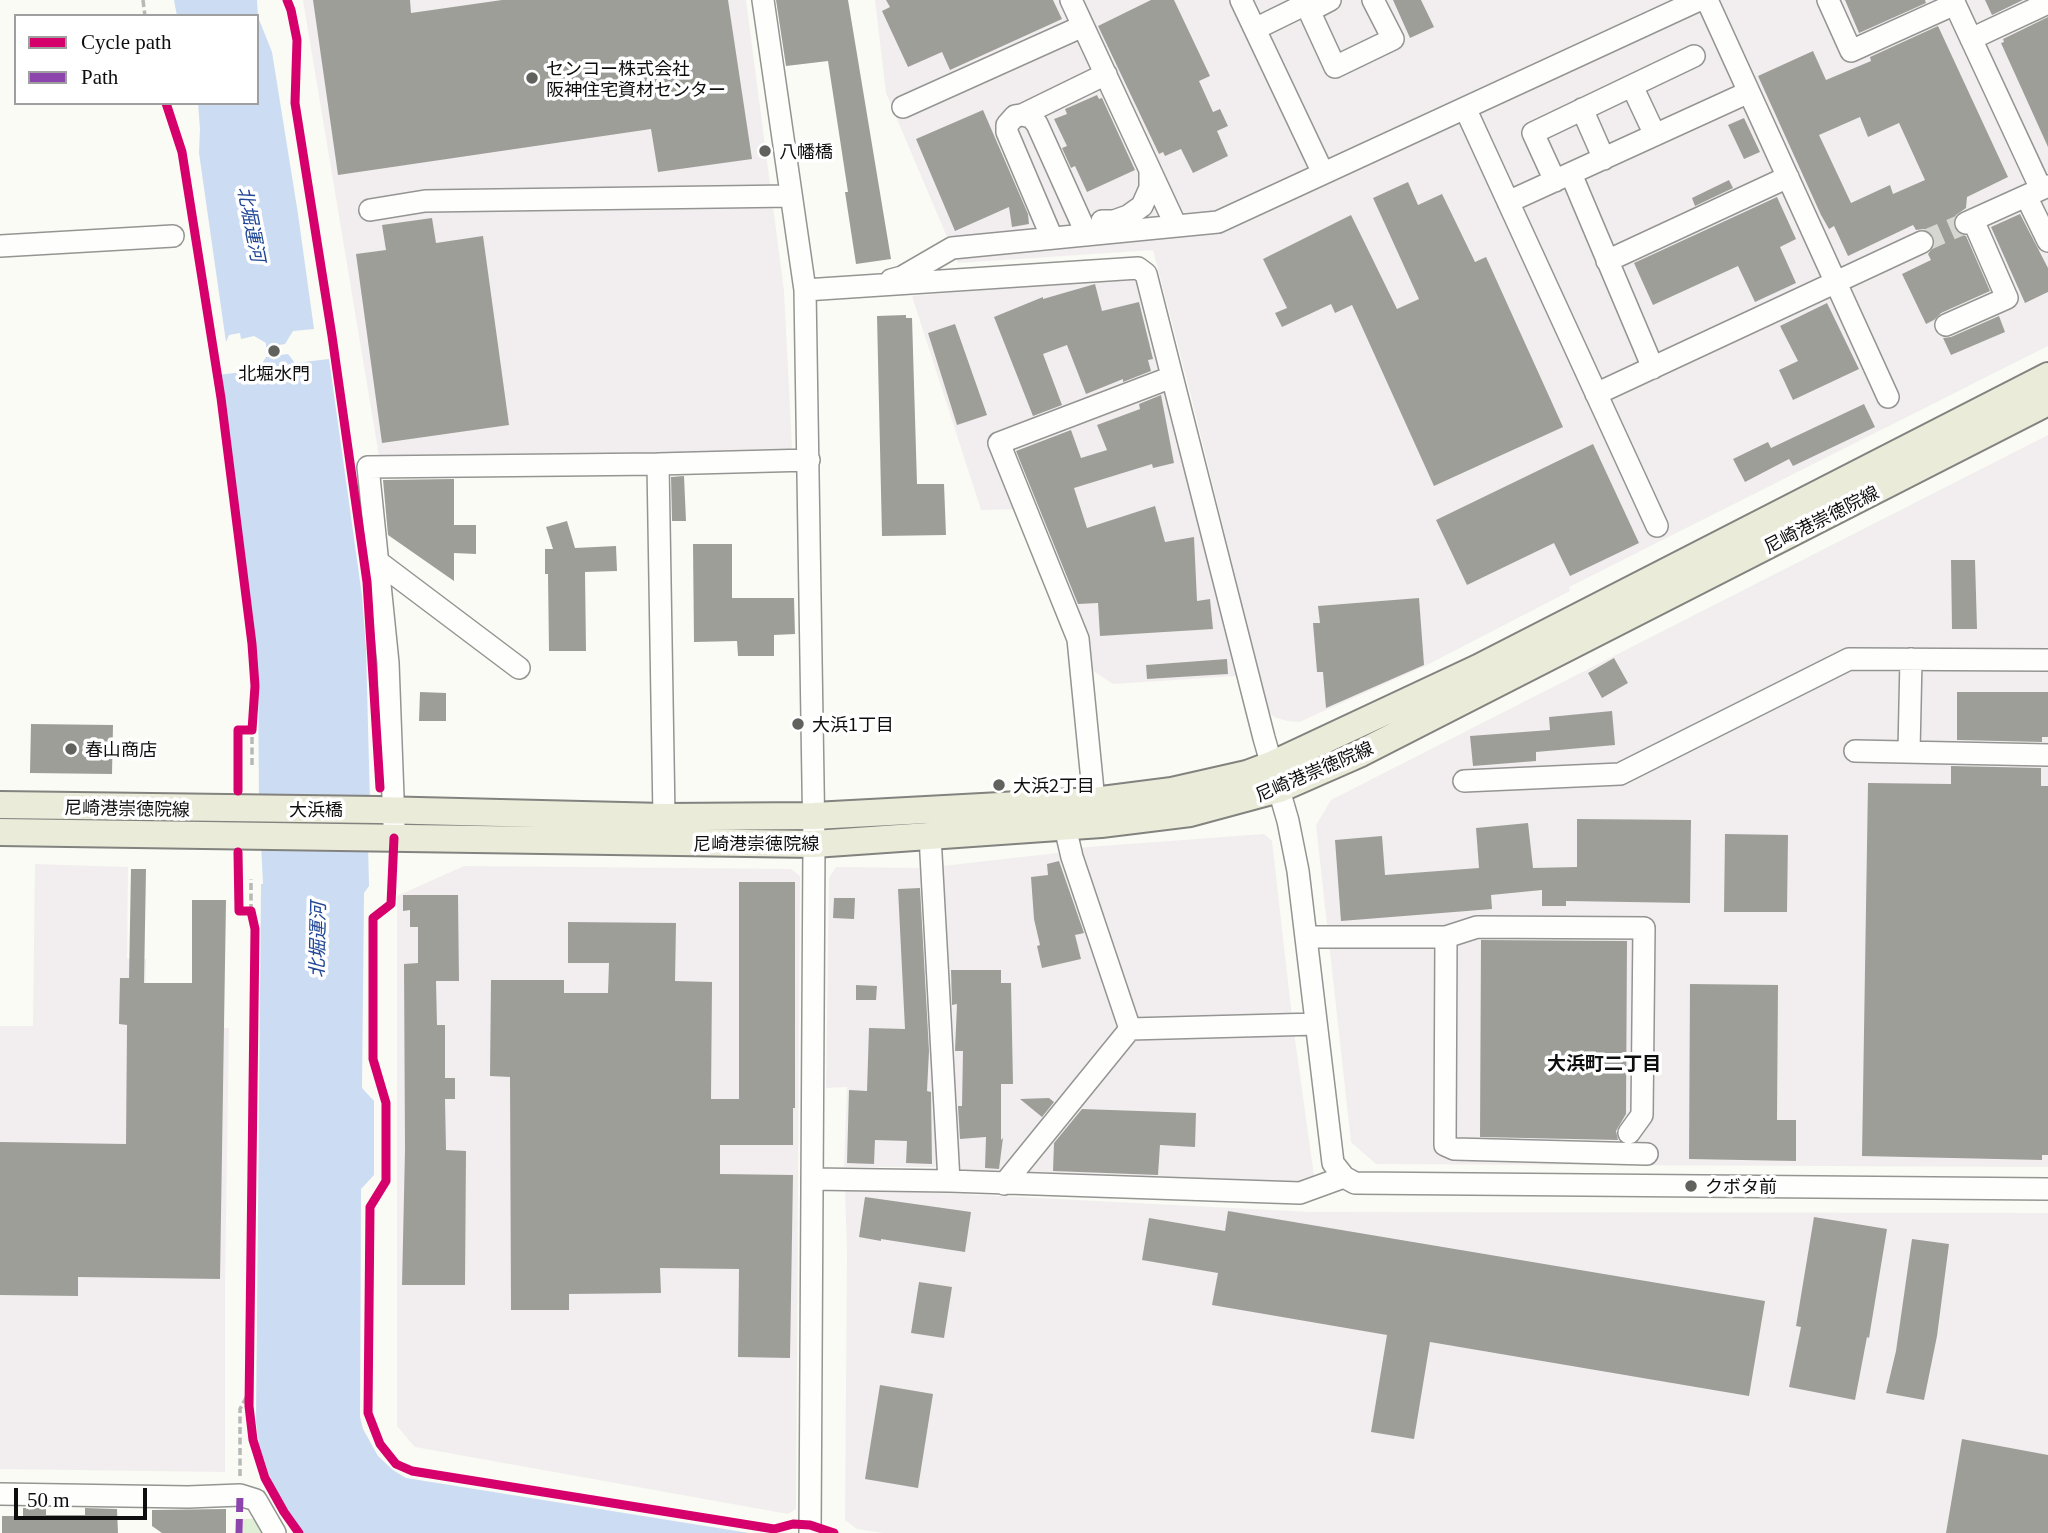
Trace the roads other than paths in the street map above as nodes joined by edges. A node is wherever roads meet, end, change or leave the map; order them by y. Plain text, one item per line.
1 (763, 0) edge
2 (1071, 0) edge
3 (1241, 0) edge
4 (1330, 0) edge
5 (1373, 0) edge
6 (1699, 0) edge
7 (1707, 0) edge
8 (1828, 0) edge
9 (1954, 2) edge
10 (2048, 3) edge
11 (1309, 10) junction
12 (1083, 26) junction
13 (1255, 29) junction
14 (1971, 39) junction
15 (1694, 56) dead end
16 (1106, 75) junction
17 (1632, 86) junction
18 (1749, 92) junction
19 (903, 107) dead end
20 (1465, 108) junction
21 (1582, 109) junction
22 (1022, 115) junction
23 (1655, 135) junction
24 (1604, 159) junction
25 (1150, 170) junction
26 (1323, 173) junction
27 (1563, 177) junction
28 (1788, 177) junction
29 (2038, 190) edge
30 (792, 196) junction
31 (1508, 202) junction
32 (1074, 206) junction
33 (370, 210) dead end
34 (1176, 226) junction
35 (1087, 235) junction
36 (173, 236) dead end
37 (1052, 238) junction
38 (2048, 241) edge
39 (1922, 243) tunnel mouth
40 (0, 246) edge
41 (1607, 261) junction
42 (1836, 283) junction
43 (865, 287) junction
44 (805, 290) junction
45 (1945, 325) dead end
46 (1653, 368) junction
47 (2048, 376) edge
48 (1172, 377) junction
49 (1596, 394) junction
50 (1888, 397) dead end
51 (2048, 402) edge
52 (809, 460) junction
53 (657, 464) junction
54 (1657, 526) dead end
55 (377, 561) junction
56 (1911, 659) junction
57 (2048, 660) edge
58 (519, 668) dead end
59 (1855, 751) dead end
60 (1909, 751) junction
61 (2048, 755) edge
62 (1275, 777) junction
63 (1464, 781) dead end
64 (246, 800) joint
65 (1094, 801) junction
66 (0, 805) edge
67 (386, 810) junction
68 (814, 816) junction
69 (664, 817) junction
70 (1065, 827) junction
71 (0, 832) edge
72 (930, 836) junction
73 (385, 838) junction
74 (814, 844) junction
75 (246, 845) joint
76 (1306, 937) junction
77 (1446, 937) junction
78 (1317, 1024) junction
79 (1130, 1029) junction
80 (1629, 1133) dead end
81 (1647, 1154) dead end
82 (1344, 1177) junction
83 (812, 1179) junction
84 (949, 1181) junction
85 (1004, 1184) junction
86 (2048, 1189) edge
87 (0, 1494) edge
88 (283, 1528) edge
89 (810, 1529) edge

1 - 30 street
2 - 12 street
3 - 13 street
4 - 11 street
5 - 11 street
6 - 20 street
7 - 18 street
8 - 9 street
9 - 14 street
10 - 14 street
11 - 13 street
12 - 16 street
12 - 19 street
13 - 26 street
14 - 29 street
15 - 17 street
16 - 22 street
16 - 25 street
17 - 21 street
17 - 23 street
18 - 23 street
18 - 28 street
20 - 26 street
20 - 31 street
21 - 24 street
21 - 27 street
22 - 32 street
22 - 37 street
23 - 24 street
24 - 27 street
25 - 32 street
25 - 34 street
26 - 34 street
27 - 31 street
27 - 41 street
28 - 41 street
28 - 42 street
29 - 38 street
29 - 45 street
30 - 33 street
30 - 44 street
31 - 49 street
32 - 35 street
34 - 35 street
35 - 37 street
36 - 40 street
37 - 43 street
39 - 42 street
41 - 46 street
42 - 46 street
42 - 50 street
43 - 44 street
43 - 48 street
44 - 52 street
46 - 49 street
47 - 62 main road, 尼崎港崇徳院線
48 - 62 street
48 - 65 street
49 - 54 street
51 - 62 main road, 尼崎港崇徳院線
52 - 53 street
52 - 68 street
53 - 55 street
53 - 69 street
55 - 58 street
55 - 67 street
56 - 57 street
56 - 60 street
56 - 63 street
59 - 60 street
60 - 61 street
62 - 65 main road, 尼崎港崇徳院線
62 - 70 main road, 尼崎港崇徳院線
62 - 76 street
64 - 66 main road, 尼崎港崇徳院線
64 - 67 main road, 大浜橋
65 - 68 main road, 尼崎港崇徳院線
67 - 69 main road, 尼崎港崇徳院線
67 - 73 street
68 - 69 main road, 尼崎港崇徳院線
68 - 74 street
70 - 72 main road, 尼崎港崇徳院線
70 - 79 street
71 - 75 main road, 尼崎港崇徳院線
72 - 74 main road, 尼崎港崇徳院線
72 - 84 street
73 - 74 main road, 尼崎港崇徳院線
73 - 75 main road, 大浜橋
74 - 83 street
76 - 77 street
76 - 78 street
77 - 80 street
77 - 81 street
78 - 79 street
78 - 82 street
79 - 85 street
82 - 85 street
82 - 86 street
83 - 84 street
83 - 89 street
84 - 85 street
87 - 88 street

